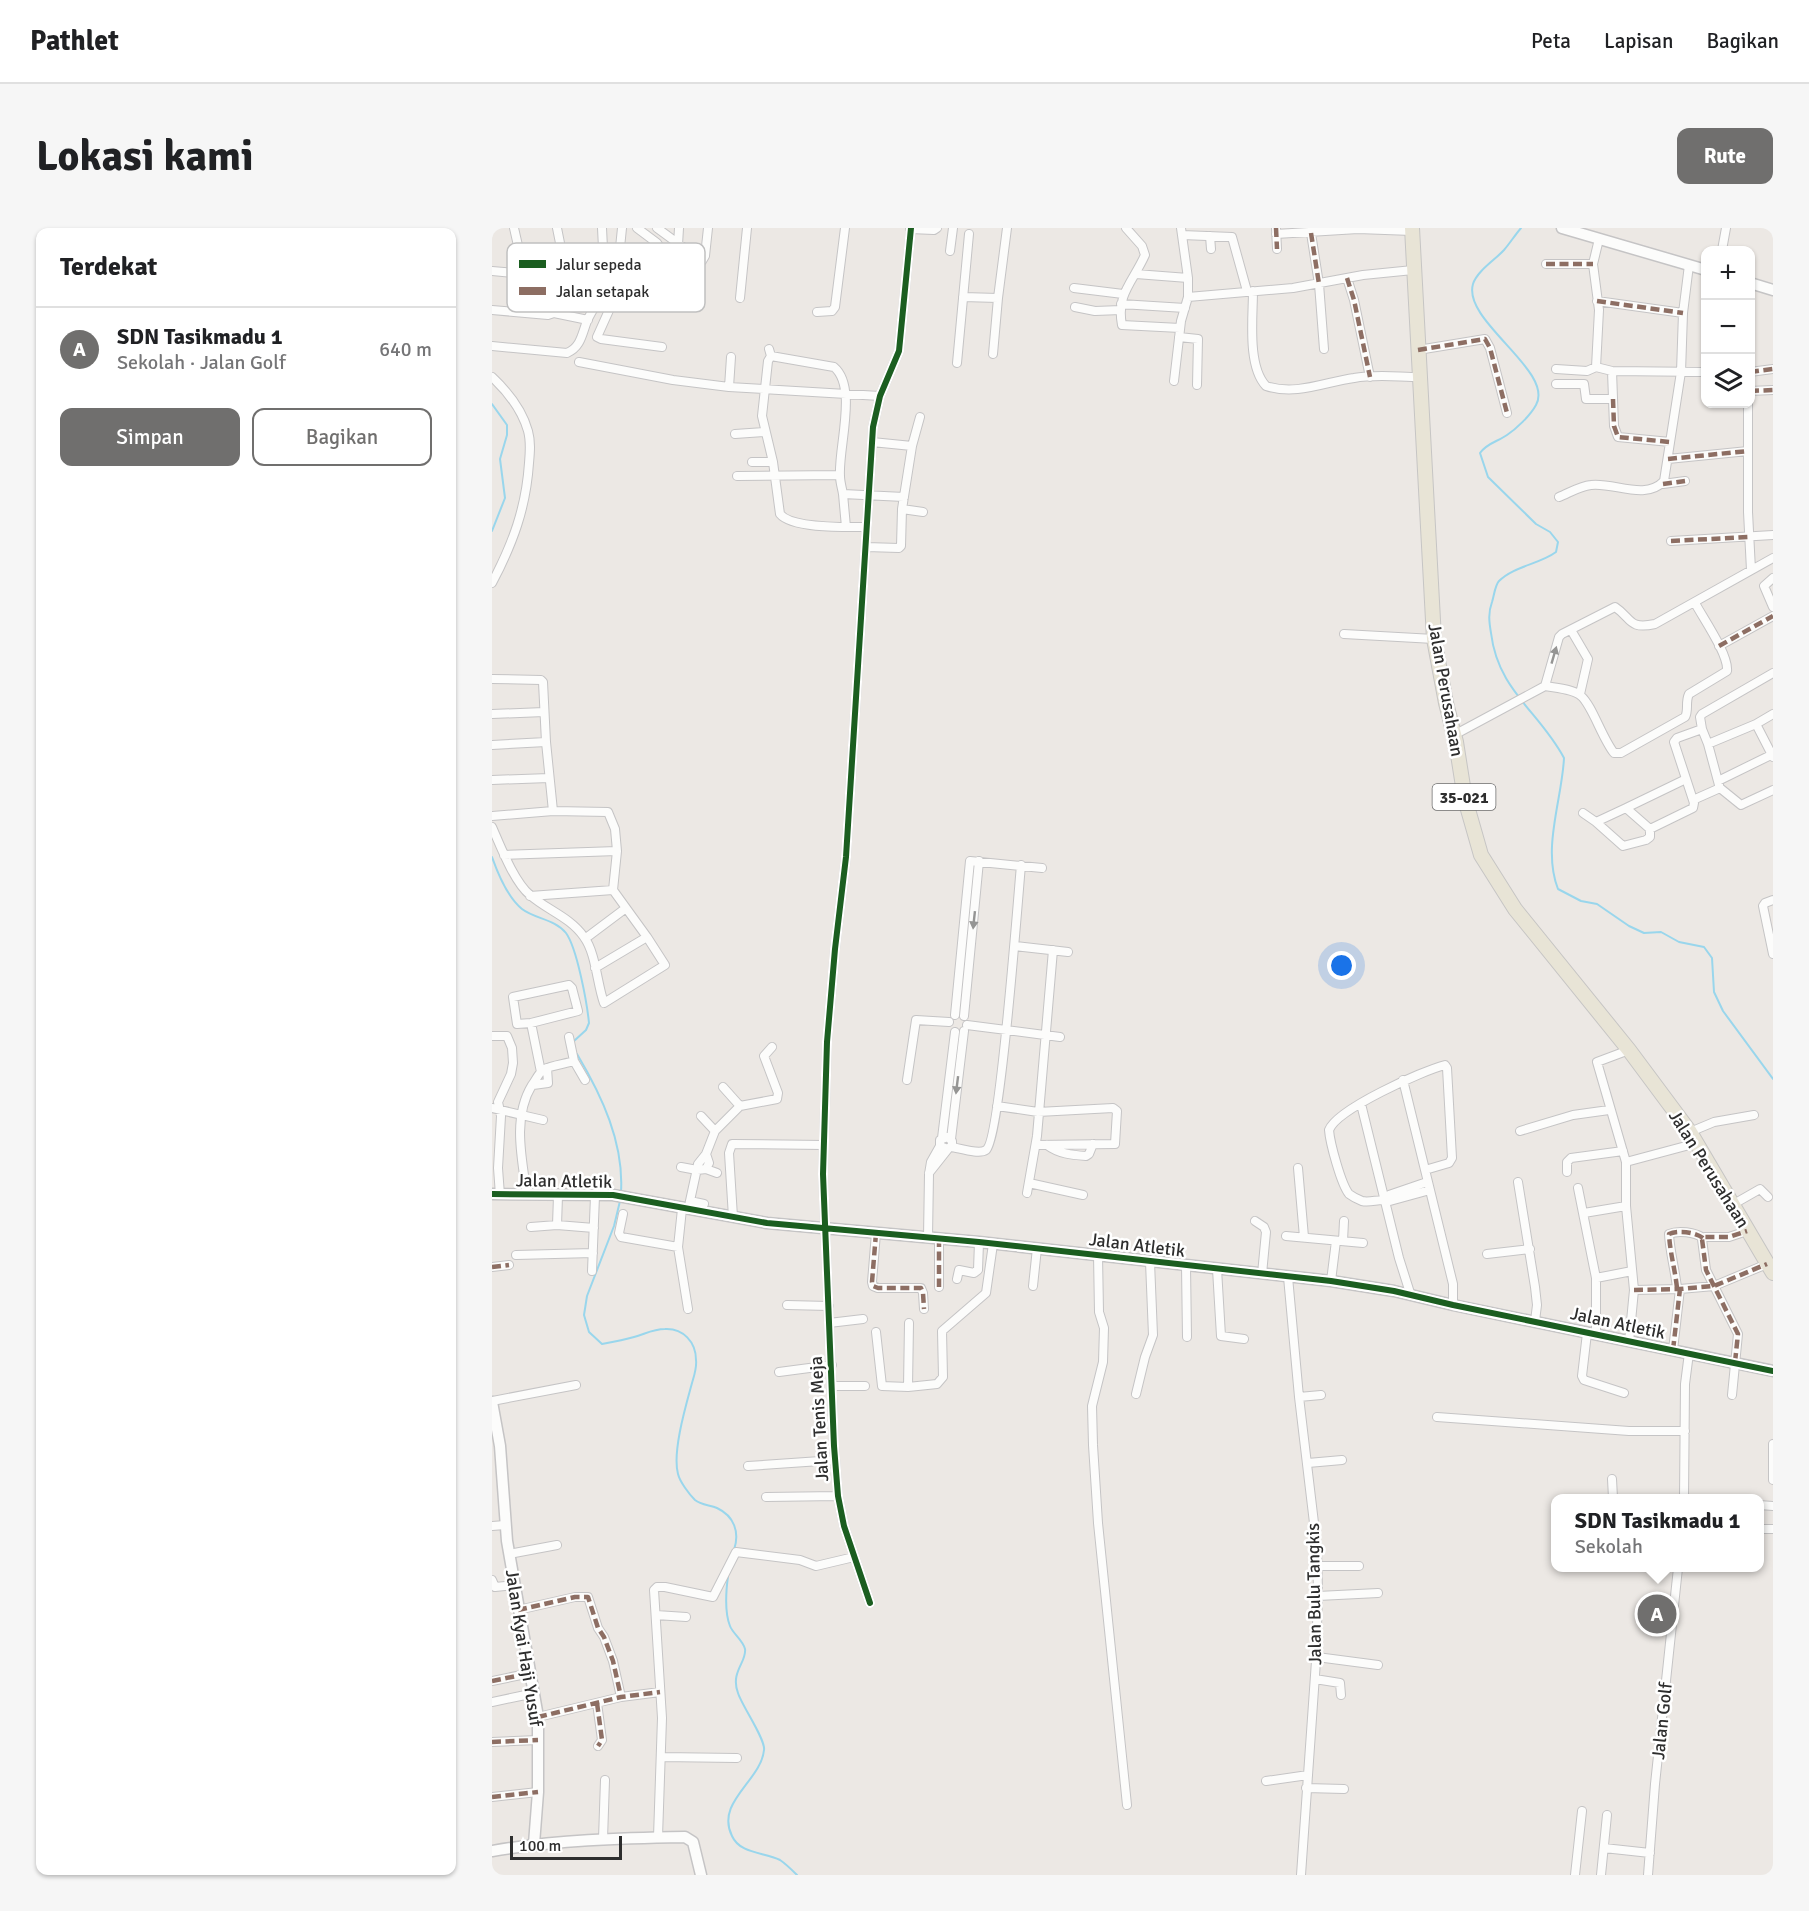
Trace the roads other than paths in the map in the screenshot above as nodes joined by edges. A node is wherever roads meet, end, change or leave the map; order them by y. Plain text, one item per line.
1 (514, 228) edge
2 (557, 228) edge
3 (602, 228) edge
4 (622, 228) edge
5 (637, 228) edge
6 (657, 228) edge
7 (679, 228) edge
8 (708, 228) edge
9 (747, 228) edge
10 (845, 228) edge
11 (937, 228) edge
12 (953, 228) edge
13 (1007, 228) edge
14 (1126, 228) edge
15 (1562, 228) edge
16 (1726, 228) edge
17 (910, 229) edge
18 (1276, 231) edge
19 (1413, 231) edge
20 (1181, 232) edge
21 (1311, 232) junction
22 (969, 234) dead end
23 (1211, 234) edge
24 (1599, 239) junction
25 (517, 243) edge
26 (560, 243) edge
27 (603, 243) edge
28 (620, 243) edge
29 (657, 243) edge
30 (676, 243) edge
31 (678, 243) edge
32 (1723, 246) edge
33 (1211, 249) dead end
34 (1277, 249) dead end
35 (950, 251) dead end
36 (705, 255) edge
37 (1546, 264) dead end
38 (1593, 264) junction
39 (1689, 265) junction
40 (1701, 269) edge
41 (1413, 270) junction
42 (492, 271) edge
43 (507, 273) edge
44 (1136, 274) junction
45 (1188, 278) junction
46 (1347, 278) junction
47 (1319, 284) junction
48 (1755, 285) edge
49 (1074, 288) dead end
50 (1773, 290) edge
51 (1250, 291) junction
52 (1123, 294) junction
53 (963, 297) junction
54 (1188, 297) junction
55 (740, 298) dead end
56 (998, 298) junction
57 (1597, 301) junction
58 (1075, 307) dead end
59 (1121, 307) junction
60 (1185, 308) junction
61 (492, 310) edge
62 (507, 311) edge
63 (514, 312) edge
64 (592, 312) edge
65 (609, 312) edge
66 (817, 312) dead end
67 (1683, 313) junction
68 (554, 314) joint
69 (588, 320) junction
70 (1180, 333) junction
71 (492, 346) edge
72 (662, 346) dead end
73 (1324, 350) dead end
74 (1418, 350) junction
75 (993, 354) dead end
76 (731, 357) dead end
77 (584, 362) dead end
78 (957, 363) dead end
79 (1596, 367) junction
80 (1556, 369) dead end
81 (1773, 369) edge
82 (1612, 371) junction
83 (1755, 371) edge
84 (1681, 372) junction
85 (1701, 372) edge
86 (492, 377) edge
87 (1370, 377) junction
88 (1419, 377) junction
89 (1174, 381) dead end
90 (1556, 384) dead end
91 (1197, 385) dead end
92 (729, 387) junction
93 (765, 390) junction
94 (1773, 390) edge
95 (1755, 391) edge
96 (846, 396) junction
97 (880, 396) junction
98 (1613, 399) junction
99 (1748, 408) edge
100 (1507, 413) dead end
101 (920, 417) dead end
102 (765, 432) junction
103 (735, 434) dead end
104 (872, 442) junction
105 (1670, 442) junction
106 (912, 446) junction
107 (1748, 451) junction
108 (1668, 459) junction
109 (752, 462) dead end
110 (773, 462) junction
111 (775, 474) junction
112 (840, 475) junction
113 (737, 476) dead end
114 (1685, 481) dead end
115 (1663, 484) junction
116 (843, 494) junction
117 (869, 496) junction
118 (1559, 496) dead end
119 (904, 497) junction
120 (902, 509) junction
121 (923, 513) dead end
122 (846, 527) junction
123 (867, 527) junction
124 (1773, 535) edge
125 (1749, 537) junction
126 (1671, 541) dead end
127 (866, 547) junction
128 (1773, 558) edge
129 (1751, 570) junction
130 (1773, 578) edge
131 (492, 583) edge
132 (1695, 603) junction
133 (1773, 607) edge
134 (1773, 616) edge
135 (1571, 630) junction
136 (1344, 634) dead end
137 (1434, 639) junction
138 (1719, 646) junction
139 (1773, 673) edge
140 (492, 679) edge
141 (1545, 686) junction
142 (1580, 694) junction
143 (544, 712) junction
144 (492, 714) edge
145 (1773, 714) edge
146 (1756, 724) junction
147 (1702, 729) junction
148 (1454, 735) junction
149 (546, 742) junction
150 (1707, 744) junction
151 (492, 745) edge
152 (1772, 756) edge
153 (549, 778) junction
154 (1686, 779) junction
155 (492, 780) edge
156 (1719, 785) junction
157 (1773, 790) edge
158 (1693, 800) junction
159 (1626, 808) junction
160 (553, 811) junction
161 (1583, 813) dead end
162 (492, 816) edge
163 (1596, 822) junction
164 (492, 826) edge
165 (1650, 830) junction
166 (617, 851) junction
167 (504, 855) junction
168 (1021, 865) junction
169 (1042, 868) dead end
170 (613, 890) junction
171 (530, 896) junction
172 (1773, 900) edge
173 (626, 908) junction
174 (647, 937) junction
175 (586, 938) junction
176 (1015, 946) junction
177 (1053, 950) junction
178 (1068, 952) dead end
179 (1773, 954) edge
180 (595, 968) junction
181 (531, 1023) junction
182 (959, 1024) junction
183 (1006, 1029) junction
184 (1045, 1034) junction
185 (493, 1036) edge
186 (569, 1037) dead end
187 (1060, 1037) dead end
188 (772, 1047) dead end
189 (1629, 1050) junction
190 (574, 1061) junction
191 (544, 1070) junction
192 (585, 1080) dead end
193 (907, 1080) dead end
194 (1403, 1080) junction
195 (723, 1087) dead end
196 (1361, 1104) junction
197 (740, 1106) junction
198 (997, 1106) junction
199 (496, 1109) edge
200 (1610, 1110) junction
201 (1038, 1112) junction
202 (1754, 1115) dead end
203 (521, 1116) junction
204 (701, 1116) dead end
205 (543, 1120) dead end
206 (715, 1131) junction
207 (1520, 1131) dead end
208 (1693, 1137) junction
209 (946, 1144) junction
210 (824, 1145) junction
211 (1036, 1145) junction
212 (1623, 1151) junction
213 (1626, 1162) junction
214 (681, 1167) dead end
215 (1298, 1168) dead end
216 (701, 1170) junction
217 (1425, 1170) junction
218 (1567, 1172) dead end
219 (717, 1173) dead end
220 (1518, 1182) dead end
221 (1029, 1183) junction
222 (1428, 1186) junction
223 (1578, 1188) dead end
224 (1027, 1193) dead end
225 (496, 1194) edge
226 (527, 1195) junction
227 (1083, 1195) dead end
228 (558, 1196) junction
229 (596, 1196) junction
230 (1768, 1197) dead end
231 (1385, 1199) junction
232 (704, 1204) dead end
233 (1732, 1205) junction
234 (687, 1206) junction
235 (1626, 1206) junction
236 (1584, 1213) junction
237 (623, 1214) dead end
238 (733, 1217) junction
239 (1255, 1221) dead end
240 (1344, 1221) dead end
241 (557, 1225) junction
242 (531, 1227) dead end
243 (594, 1228) junction
244 (826, 1228) junction
245 (1747, 1231) junction
246 (876, 1233) junction
247 (1286, 1236) dead end
248 (934, 1237) junction
249 (1304, 1237) junction
250 (1703, 1238) junction
251 (1340, 1241) junction
252 (979, 1242) junction
253 (1363, 1243) dead end
254 (993, 1244) junction
255 (678, 1247) junction
256 (1037, 1248) junction
257 (1530, 1249) junction
258 (593, 1253) junction
259 (1487, 1254) dead end
260 (516, 1255) dead end
261 (1098, 1256) junction
262 (1150, 1262) junction
263 (509, 1265) dead end
264 (1186, 1266) junction
265 (492, 1267) edge
266 (1771, 1268) edge
267 (1217, 1269) junction
268 (1632, 1270) junction
269 (592, 1271) dead end
270 (1262, 1274) junction
271 (1288, 1277) junction
272 (1596, 1278) junction
273 (957, 1280) dead end
274 (1331, 1281) junction
275 (1034, 1286) dead end
276 (1714, 1286) junction
277 (939, 1287) dead end
278 (1679, 1289) junction
279 (1634, 1290) junction
280 (1411, 1296) junction
281 (787, 1305) dead end
282 (1453, 1305) junction
283 (829, 1306) junction
284 (688, 1309) dead end
285 (924, 1309) dead end
286 (863, 1320) dead end
287 (1535, 1321) junction
288 (829, 1323) junction
289 (909, 1323) dead end
290 (876, 1332) dead end
291 (1592, 1333) junction
292 (1187, 1337) dead end
293 (1244, 1339) dead end
294 (1629, 1342) junction
295 (1673, 1350) junction
296 (1689, 1353) junction
297 (1735, 1362) junction
298 (832, 1365) junction
299 (1773, 1371) edge
300 (779, 1372) dead end
301 (576, 1385) dead end
302 (833, 1386) junction
303 (865, 1386) dead end
304 (908, 1387) junction
305 (1624, 1393) dead end
306 (1136, 1394) dead end
307 (1321, 1395) dead end
308 (1732, 1395) dead end
309 (1299, 1397) junction
310 (492, 1402) edge
311 (1437, 1417) dead end
312 (1685, 1431) junction
313 (1773, 1444) edge
314 (835, 1460) junction
315 (1342, 1460) dead end
316 (1308, 1463) junction
317 (748, 1466) dead end
318 (1612, 1479) dead end
319 (1773, 1480) edge
320 (1613, 1494) edge
321 (1684, 1494) edge
322 (838, 1496) junction
323 (766, 1497) dead end
324 (505, 1525) junction
325 (492, 1526) edge
326 (557, 1545) dead end
327 (509, 1554) junction
328 (854, 1557) junction
329 (1317, 1566) junction
330 (1359, 1566) dead end
331 (1678, 1572) edge
332 (492, 1580) edge
333 (515, 1585) junction
334 (1378, 1593) dead end
335 (1318, 1596) junction
336 (870, 1603) dead end
337 (519, 1610) junction
338 (656, 1615) junction
339 (686, 1617) dead end
340 (1317, 1657) junction
341 (1378, 1665) dead end
342 (531, 1673) junction
343 (1315, 1680) junction
344 (492, 1681) edge
345 (660, 1692) junction
346 (535, 1694) junction
347 (1341, 1695) dead end
348 (621, 1697) junction
349 (492, 1702) edge
350 (597, 1703) junction
351 (538, 1717) junction
352 (538, 1740) junction
353 (492, 1742) edge
354 (598, 1746) dead end
355 (661, 1757) junction
356 (737, 1758) dead end
357 (1308, 1775) junction
358 (605, 1780) dead end
359 (1266, 1781) dead end
360 (1306, 1788) junction
361 (1344, 1789) dead end
362 (538, 1792) junction
363 (492, 1797) edge
364 (1126, 1805) dead end
365 (1582, 1811) dead end
366 (1607, 1815) dead end
367 (658, 1837) junction
368 (603, 1839) junction
369 (534, 1844) junction
370 (1604, 1848) junction
371 (492, 1851) edge
372 (1650, 1853) junction
373 (701, 1875) edge
374 (1301, 1875) edge
375 (1575, 1875) edge
376 (1601, 1875) edge
377 (1648, 1875) edge

1 - 25 street
2 - 26 street
3 - 27 street
4 - 28 street
5 - 29 street
6 - 30 street
7 - 31 street
8 - 36 street
9 - 55 street
10 - 66 street
11 - 17 street
12 - 35 street
13 - 56 street
14 - 44 street
15 - 24 street
16 - 32 street
17 - 97 street, Jalan Tenis Meja
18 - 21 street
18 - 34 street
19 - 21 street
19 - 41 main road, Jalan Perusahaan / 35-021
20 - 23 street
20 - 45 street
21 - 47 street
22 - 53 street
23 - 33 street
23 - 51 street
24 - 38 street
24 - 39 street
37 - 38 street
38 - 57 street
39 - 40 street
39 - 67 street
41 - 46 street
41 - 74 main road, Jalan Perusahaan / 35-021
42 - 43 street
44 - 45 street
44 - 52 street
45 - 54 street
46 - 47 street
46 - 87 street
47 - 51 street
47 - 73 street
48 - 50 street
49 - 52 street
51 - 54 street
51 - 87 street
52 - 59 street
53 - 56 street
53 - 78 street
54 - 60 street
56 - 75 street
57 - 67 street
57 - 79 street
58 - 59 street
59 - 60 street
59 - 70 street
60 - 70 street
61 - 62 street
63 - 68 street
64 - 69 street
65 - 72 street
67 - 84 street
68 - 69 street
69 - 71 street
70 - 89 street
70 - 91 street
74 - 88 main road, Jalan Perusahaan / 35-021
74 - 100 street
76 - 92 street
77 - 92 street
79 - 80 street
79 - 82 street
81 - 83 street
82 - 84 street
82 - 98 street
84 - 85 street
84 - 105 street
86 - 131 street
87 - 88 street
88 - 137 main road, Jalan Perusahaan / 35-021
90 - 98 street
92 - 93 street
93 - 96 street
93 - 96 street
93 - 102 street
94 - 95 street
96 - 97 street
96 - 112 street
97 - 104 street, Jalan Tenis Meja
98 - 105 street
99 - 107 street
101 - 106 street
102 - 103 street
102 - 110 street
104 - 106 street
104 - 117 street, Jalan Tenis Meja
105 - 108 street
106 - 119 street
107 - 108 street
107 - 125 street
108 - 115 street
109 - 110 street
110 - 111 street
111 - 112 street
111 - 113 street
111 - 122 street
112 - 116 street
114 - 115 street
115 - 118 street
116 - 117 street
116 - 122 street
117 - 119 street
117 - 123 street, Jalan Tenis Meja
119 - 120 street
120 - 121 street
120 - 127 street
122 - 123 street
123 - 127 street, Jalan Tenis Meja
124 - 125 street
125 - 126 street
125 - 129 street
127 - 210 street, Jalan Tenis Meja
128 - 129 street
129 - 132 street
130 - 133 street
132 - 135 street
132 - 138 street
134 - 138 street
141 -> 135 street
135 - 142 street
136 - 137 street
137 - 148 main road, Jalan Perusahaan / 35-021
138 - 142 street
139 - 147 street
140 - 143 street
141 - 142 street
141 - 148 street
143 - 144 street
143 - 149 street
145 - 146 street
146 - 150 street
146 - 152 street
147 - 150 street
147 - 154 street
148 - 189 main road, Jalan Perusahaan / 35-021
149 - 151 street
149 - 153 street
150 - 156 street
152 - 156 street
153 - 155 street
153 - 160 street
154 - 158 street
154 - 159 street
156 - 157 street
156 - 158 street
158 - 165 street
159 - 163 street
159 - 165 street
160 - 162 street
160 - 166 street
161 - 163 street
163 - 165 street
164 - 167 street
166 - 167 street
166 - 170 street
167 - 171 street
168 - 169 street
168 - 176 street
168 - 182 street
170 - 171 street
170 - 173 street
171 - 175 street
172 - 179 street
173 - 174 street
173 - 175 street
174 - 180 street
174 - 180 street
175 - 180 street
176 - 177 street
176 - 183 street
177 - 178 street
177 - 184 street
181 - 181 street
181 - 191 street
182 - 183 street
182 - 193 street
182 - 209 street
183 - 184 street
183 - 198 street
184 - 187 street
184 - 201 street
185 - 199 street
186 - 190 street
188 - 197 street
189 - 200 street
189 - 208 main road, Jalan Perusahaan / 35-021
190 - 191 street
190 - 192 street
191 - 203 street
194 - 196 street
194 - 217 street
194 - 217 street
195 - 197 street
196 - 231 street
196 - 231 street
197 - 206 street
198 - 201 street
198 - 209 street
199 - 203 street
199 - 225 street
200 - 207 street
200 - 212 street
201 - 211 street
201 - 211 street
202 - 208 street
203 - 205 street
203 - 226 street
204 - 206 street
206 - 216 street
208 - 213 street
208 - 233 main road, Jalan Perusahaan / 35-021
209 - 248 street
210 - 238 street
210 - 244 street, Jalan Tenis Meja
211 - 221 street
212 - 213 street
212 - 218 street
213 - 235 street
214 - 216 street
215 - 249 street
216 - 219 street
216 - 234 street
217 - 222 street
220 - 257 street
221 - 224 street
221 - 227 street
222 - 231 street
222 - 282 street
223 - 236 street
225 - 226 street, Jalan Atletik
226 - 228 street, Jalan Atletik
228 - 229 street, Jalan Atletik
228 - 241 street
229 - 234 street, Jalan Atletik
229 - 243 street
230 - 233 street
231 - 280 street
232 - 234 street
233 - 245 main road, Jalan Perusahaan / 35-021
234 - 238 street, Jalan Atletik
234 - 255 street
235 - 236 street
235 - 268 street
236 - 272 street
237 - 255 street
238 - 244 street, Jalan Atletik
239 - 270 street
240 - 251 street
241 - 242 street
241 - 243 street
243 - 258 street
244 - 246 street, Jalan Atletik
244 - 283 street, Jalan Tenis Meja
245 - 250 street
245 - 266 main road, Jalan Perusahaan / 35-021
246 - 248 street, Jalan Atletik
246 - 285 street
247 - 249 street
248 - 252 street, Jalan Atletik
248 - 277 street
249 - 251 street
250 - 276 street
250 - 278 street
251 - 253 street
251 - 274 street
252 - 254 street, Jalan Atletik
252 - 273 street
254 - 256 street, Jalan Atletik
254 - 304 street
255 - 284 street
256 - 261 street, Jalan Atletik
256 - 275 street
257 - 259 street
257 - 287 street
258 - 260 street
258 - 269 street
261 - 262 street, Jalan Atletik
261 - 364 street
262 - 264 street, Jalan Atletik
262 - 306 street
263 - 265 street
264 - 267 street, Jalan Atletik
264 - 292 street
266 - 276 street
267 - 270 street, Jalan Atletik
267 - 293 street
268 - 272 street
268 - 279 street
270 - 271 street, Jalan Atletik
271 - 274 street, Jalan Atletik
271 - 309 street, Jalan Bulu Tangkis
272 - 291 street
274 - 280 street, Jalan Atletik
276 - 278 street
276 - 297 street
278 - 279 street
278 - 295 street
279 - 294 street
280 - 282 street, Jalan Atletik
281 - 283 street
282 - 287 street, Jalan Atletik
283 - 288 street, Jalan Tenis Meja
286 - 288 street
287 - 291 street, Jalan Atletik
288 - 298 street, Jalan Tenis Meja
289 - 304 street
290 - 304 street
291 - 294 street, Jalan Atletik
291 - 305 street
294 - 295 street, Jalan Atletik
295 - 296 street, Jalan Atletik
296 - 297 street, Jalan Atletik
296 - 312 street
297 - 299 street, Jalan Atletik
297 - 308 street
298 - 300 street
298 - 302 street, Jalan Tenis Meja
301 - 310 street
302 - 303 street
302 - 314 street, Jalan Tenis Meja
307 - 309 street
309 - 316 street, Jalan Bulu Tangkis
310 - 324 street, Jalan Kyai Haji Yusuf
311 - 312 street
312 - 321 street
313 - 319 street
314 - 317 street
314 - 322 street, Jalan Tenis Meja
315 - 316 street
316 - 329 street, Jalan Bulu Tangkis
318 - 320 street
322 - 323 street
322 - 328 street, Jalan Tenis Meja
324 - 325 street
324 - 327 street, Jalan Kyai Haji Yusuf
326 - 327 street
327 - 333 street, Jalan Kyai Haji Yusuf
328 - 336 street, Jalan Tenis Meja
328 - 338 street
329 - 330 street
329 - 335 street, Jalan Bulu Tangkis
331 - 372 street, Jalan Golf
332 - 333 street
333 - 337 street, Jalan Kyai Haji Yusuf
334 - 335 street
335 - 340 street, Jalan Bulu Tangkis
337 - 342 street, Jalan Kyai Haji Yusuf
337 - 348 street
338 - 339 street
338 - 345 street
340 - 341 street
340 - 343 street, Jalan Bulu Tangkis
342 - 344 street
342 - 346 street, Jalan Kyai Haji Yusuf
343 - 347 street
343 - 357 street, Jalan Bulu Tangkis
345 - 348 street
345 - 355 street
346 - 349 street
346 - 351 street, Jalan Kyai Haji Yusuf
348 - 350 street
350 - 351 street
350 - 354 street
351 - 352 street, Jalan Kyai Haji Yusuf
352 - 353 street
352 - 362 street, Jalan Kyai Haji Yusuf
355 - 356 street
355 - 367 street
357 - 359 street
357 - 360 street, Jalan Bulu Tangkis
358 - 368 street
360 - 361 street
360 - 374 street, Jalan Bulu Tangkis
362 - 363 street
362 - 369 street, Jalan Kyai Haji Yusuf
365 - 375 street
366 - 370 street
367 - 368 street
367 - 373 street
368 - 369 street
369 - 371 street
370 - 372 street
370 - 376 street
372 - 377 street, Jalan Golf

